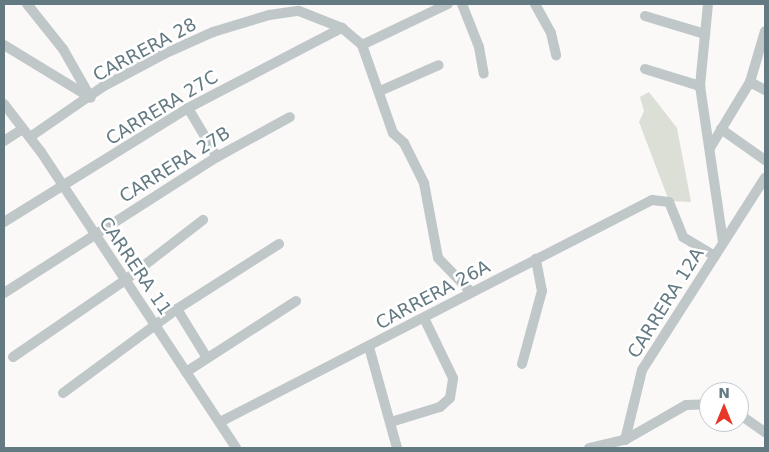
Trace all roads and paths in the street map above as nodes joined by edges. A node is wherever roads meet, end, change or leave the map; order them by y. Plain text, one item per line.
1 (26, 4) edge
2 (448, 4) edge
3 (462, 4) edge
4 (535, 4) edge
5 (708, 4) edge
6 (645, 16) dead end
7 (342, 28) junction
8 (765, 31) edge
9 (705, 34) junction
10 (4, 45) edge
11 (362, 45) junction
12 (556, 55) dead end
13 (440, 65) dead end
14 (645, 69) dead end
15 (484, 74) dead end
16 (750, 82) junction
17 (700, 86) junction
18 (765, 90) edge
19 (380, 91) junction
20 (91, 98) junction
21 (4, 104) edge
22 (188, 108) junction
23 (290, 117) dead end
24 (722, 129) junction
25 (21, 130) junction
26 (30, 136) junction
27 (4, 141) edge
28 (710, 148) junction
29 (217, 157) junction
30 (765, 160) edge
31 (765, 178) edge
32 (64, 187) junction
33 (203, 220) dead end
34 (4, 222) edge
35 (93, 235) junction
36 (723, 242) junction
37 (279, 244) dead end
38 (715, 256) junction
39 (536, 259) junction
40 (124, 280) junction
41 (471, 292) junction
42 (4, 293) edge
43 (296, 300) dead end
44 (177, 309) junction
45 (424, 318) junction
46 (155, 325) junction
47 (369, 347) junction
48 (12, 358) dead end
49 (208, 358) junction
50 (522, 364) dead end
51 (186, 372) junction
52 (62, 393) dead end
53 (699, 404) edge
54 (749, 421) edge
55 (220, 422) junction
56 (391, 422) junction
57 (765, 432) edge
58 (624, 440) junction
59 (236, 448) edge
60 (396, 448) edge
61 (589, 448) edge

1 - 20 street
2 - 11 street
3 - 15 street
4 - 12 street
5 - 9 street
6 - 9 street
7 - 11 street, CARRERA 28
7 - 20 street, CARRERA 28
7 - 22 street, CARRERA 27C
8 - 16 street
9 - 17 street
10 - 20 street
11 - 19 street
13 - 19 street
14 - 17 street
16 - 18 street
16 - 24 street
17 - 28 street
19 - 41 street
20 - 26 street, CARRERA 28
21 - 25 street, CARRERA 11
22 - 29 street
22 - 32 street, CARRERA 27C
23 - 29 street, CARRERA 27B
24 - 28 street
24 - 30 street
25 - 26 street, CARRERA 11
25 - 27 street
26 - 32 street, CARRERA 11
28 - 36 street
29 - 35 street, CARRERA 27B
31 - 36 street, CARRERA 12A
32 - 34 street, CARRERA 27C
32 - 35 street, CARRERA 11
33 - 40 street
35 - 40 street, CARRERA 11
35 - 42 street, CARRERA 27B
36 - 38 street, CARRERA 12A
37 - 44 street
38 - 39 street, CARRERA 26A
38 - 58 street, CARRERA 12A
39 - 41 street, CARRERA 26A
39 - 50 street
40 - 46 street, CARRERA 11
40 - 48 street
41 - 45 street, CARRERA 26A
43 - 49 street
44 - 46 street
44 - 49 street
45 - 47 street, CARRERA 26A
45 - 56 street
46 - 51 street, CARRERA 11
46 - 52 street
47 - 55 street, CARRERA 26A
47 - 56 street
49 - 51 street
51 - 55 street, CARRERA 11
53 - 58 street
54 - 57 street
55 - 59 street, CARRERA 11
56 - 60 street
58 - 61 street

